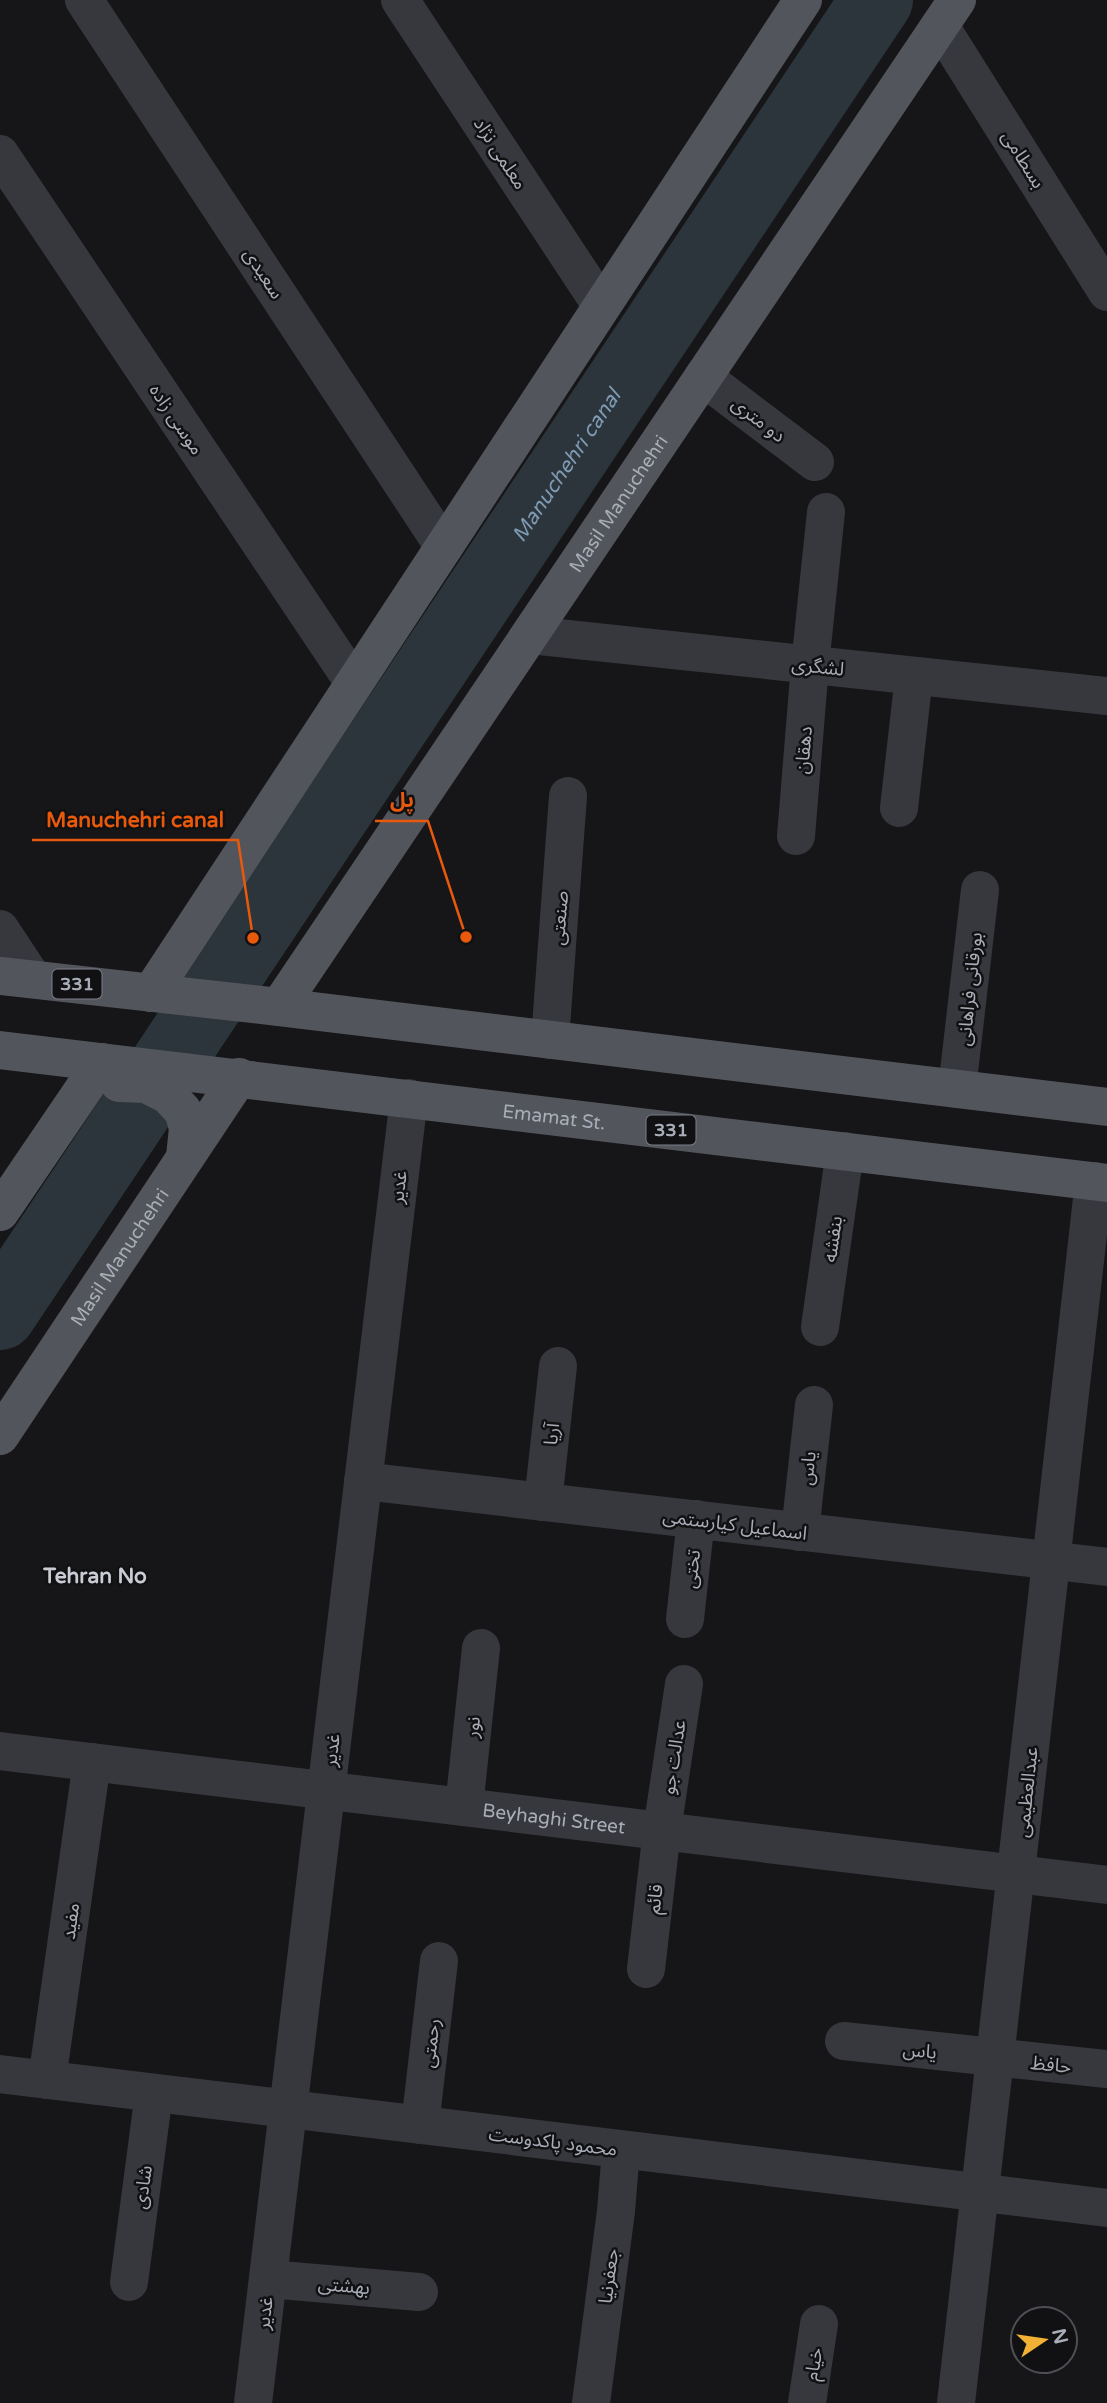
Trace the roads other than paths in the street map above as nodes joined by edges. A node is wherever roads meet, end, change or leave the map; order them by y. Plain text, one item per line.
1 (84, 0) edge
2 (400, 0) edge
3 (803, 0) edge
4 (949, 13) edge
5 (0, 154) edge
6 (1107, 292) edge
7 (601, 305) junction
8 (704, 377) junction
9 (815, 461) dead end
10 (826, 512) dead end
11 (444, 547) junction
12 (530, 635) junction
13 (810, 665) junction
14 (914, 676) junction
15 (354, 684) junction
16 (1107, 696) edge
17 (568, 796) dead end
18 (900, 808) dead end
19 (796, 836) dead end
20 (980, 890) dead end
21 (0, 929) edge
22 (16, 977) edge
23 (152, 993) junction
24 (277, 1007) junction
25 (550, 1040) junction
26 (0, 1049) edge
27 (102, 1071) junction
28 (237, 1076) junction
29 (957, 1089) junction
30 (409, 1098) junction
31 (1107, 1106) edge
32 (845, 1151) junction
33 (185, 1157) junction
34 (1101, 1182) edge
35 (0, 1212) edge
36 (820, 1326) dead end
37 (558, 1366) dead end
38 (814, 1405) dead end
39 (0, 1436) edge
40 (363, 1481) junction
41 (543, 1502) junction
42 (696, 1519) junction
43 (800, 1532) junction
44 (1051, 1560) junction
45 (1107, 1567) edge
46 (685, 1619) dead end
47 (481, 1648) dead end
48 (684, 1684) dead end
49 (0, 1751) edge
50 (92, 1762) junction
51 (326, 1790) junction
52 (464, 1807) junction
53 (662, 1830) junction
54 (1017, 1875) junction
55 (1107, 1885) edge
56 (439, 1961) dead end
57 (646, 1969) dead end
58 (844, 2041) dead end
59 (995, 2058) junction
60 (1107, 2069) edge
61 (0, 2074) edge
62 (47, 2080) junction
63 (154, 2093) junction
64 (289, 2109) junction
65 (420, 2125) junction
66 (621, 2150) junction
67 (982, 2193) junction
68 (1107, 2208) edge
69 (268, 2279) junction
70 (129, 2282) dead end
71 (419, 2292) dead end
72 (819, 2324) dead end
73 (253, 2403) edge
74 (592, 2403) edge
75 (807, 2403) edge
76 (956, 2403) edge

1 - 11 street, سعیدی
2 - 7 street, معلمی نژاد
3 - 7 main road
4 - 6 street, بسطامی
4 - 8 main road, Masil Manuchehri
5 - 15 street, موسی زاده
7 - 11 main road
8 - 9 street, دو متری
8 - 12 main road, Masil Manuchehri
10 - 13 street, دهقان
11 - 15 main road
12 - 13 street, لشگری
12 - 24 main road, Masil Manuchehri
13 - 14 street, لشگری
13 - 19 street, دهقان
14 - 16 street, لشگری
14 - 18 street
15 - 23 main road
17 - 25 street, صنعتی
20 - 29 street, بورقانی فراهانی
21 - 22 street
22 - 23 main road, 331
23 - 24 main road, 331
24 - 25 main road, 331
25 - 29 main road, 331
26 - 27 main road, Emamat St. / 331
27 - 28 main road, Emamat St. / 331
27 - 33 main road
27 - 35 main road
28 - 30 main road, Emamat St. / 331
28 - 33 main road, Masil Manuchehri
29 - 31 main road, 331
30 - 32 main road, Emamat St. / 331
30 - 40 street, غدیر
32 - 34 main road, Emamat St. / 331
32 - 36 street, بنفشه
33 - 39 main road, Masil Manuchehri
34 - 44 street, عبدالعظیمی
37 - 41 street, آریا
38 - 43 street, یاس
40 - 41 street, اسماعیل کیارستمی
40 - 51 street, غدیر
41 - 42 street, اسماعیل کیارستمی
42 - 43 street, اسماعیل کیارستمی
42 - 46 street, تختی
43 - 44 street, اسماعیل کیارستمی
44 - 45 street, اسماعیل کیارستمی
44 - 54 street, عبدالعظیمی
47 - 52 street, نور
48 - 53 street, عدالت جو
49 - 50 street, Beyhaghi Street
50 - 51 street, Beyhaghi Street
50 - 62 street, مفید
51 - 52 street, Beyhaghi Street
51 - 64 street, غدیر
52 - 53 street, Beyhaghi Street
53 - 54 street, Beyhaghi Street
53 - 57 street, قائم
54 - 55 street, Beyhaghi Street
54 - 59 street, عبدالعظیمی
56 - 65 street, رحمتی
58 - 59 street, یاس
59 - 60 street, حافظ
59 - 67 street, عبدالعظیمی
61 - 62 street, محمود پاکدوست
62 - 63 street, محمود پاکدوست
63 - 64 street, محمود پاکدوست
63 - 70 street, شادی
64 - 65 street, محمود پاکدوست
64 - 69 street, غدیر
65 - 66 street, محمود پاکدوست
66 - 67 street, محمود پاکدوست
66 - 74 street, جعفرنیا
67 - 68 street, محمود پاکدوست
67 - 76 street, عبدالعظیمی
69 - 71 street, بهشتی
69 - 73 street, غدیر
72 - 75 street, خیام

